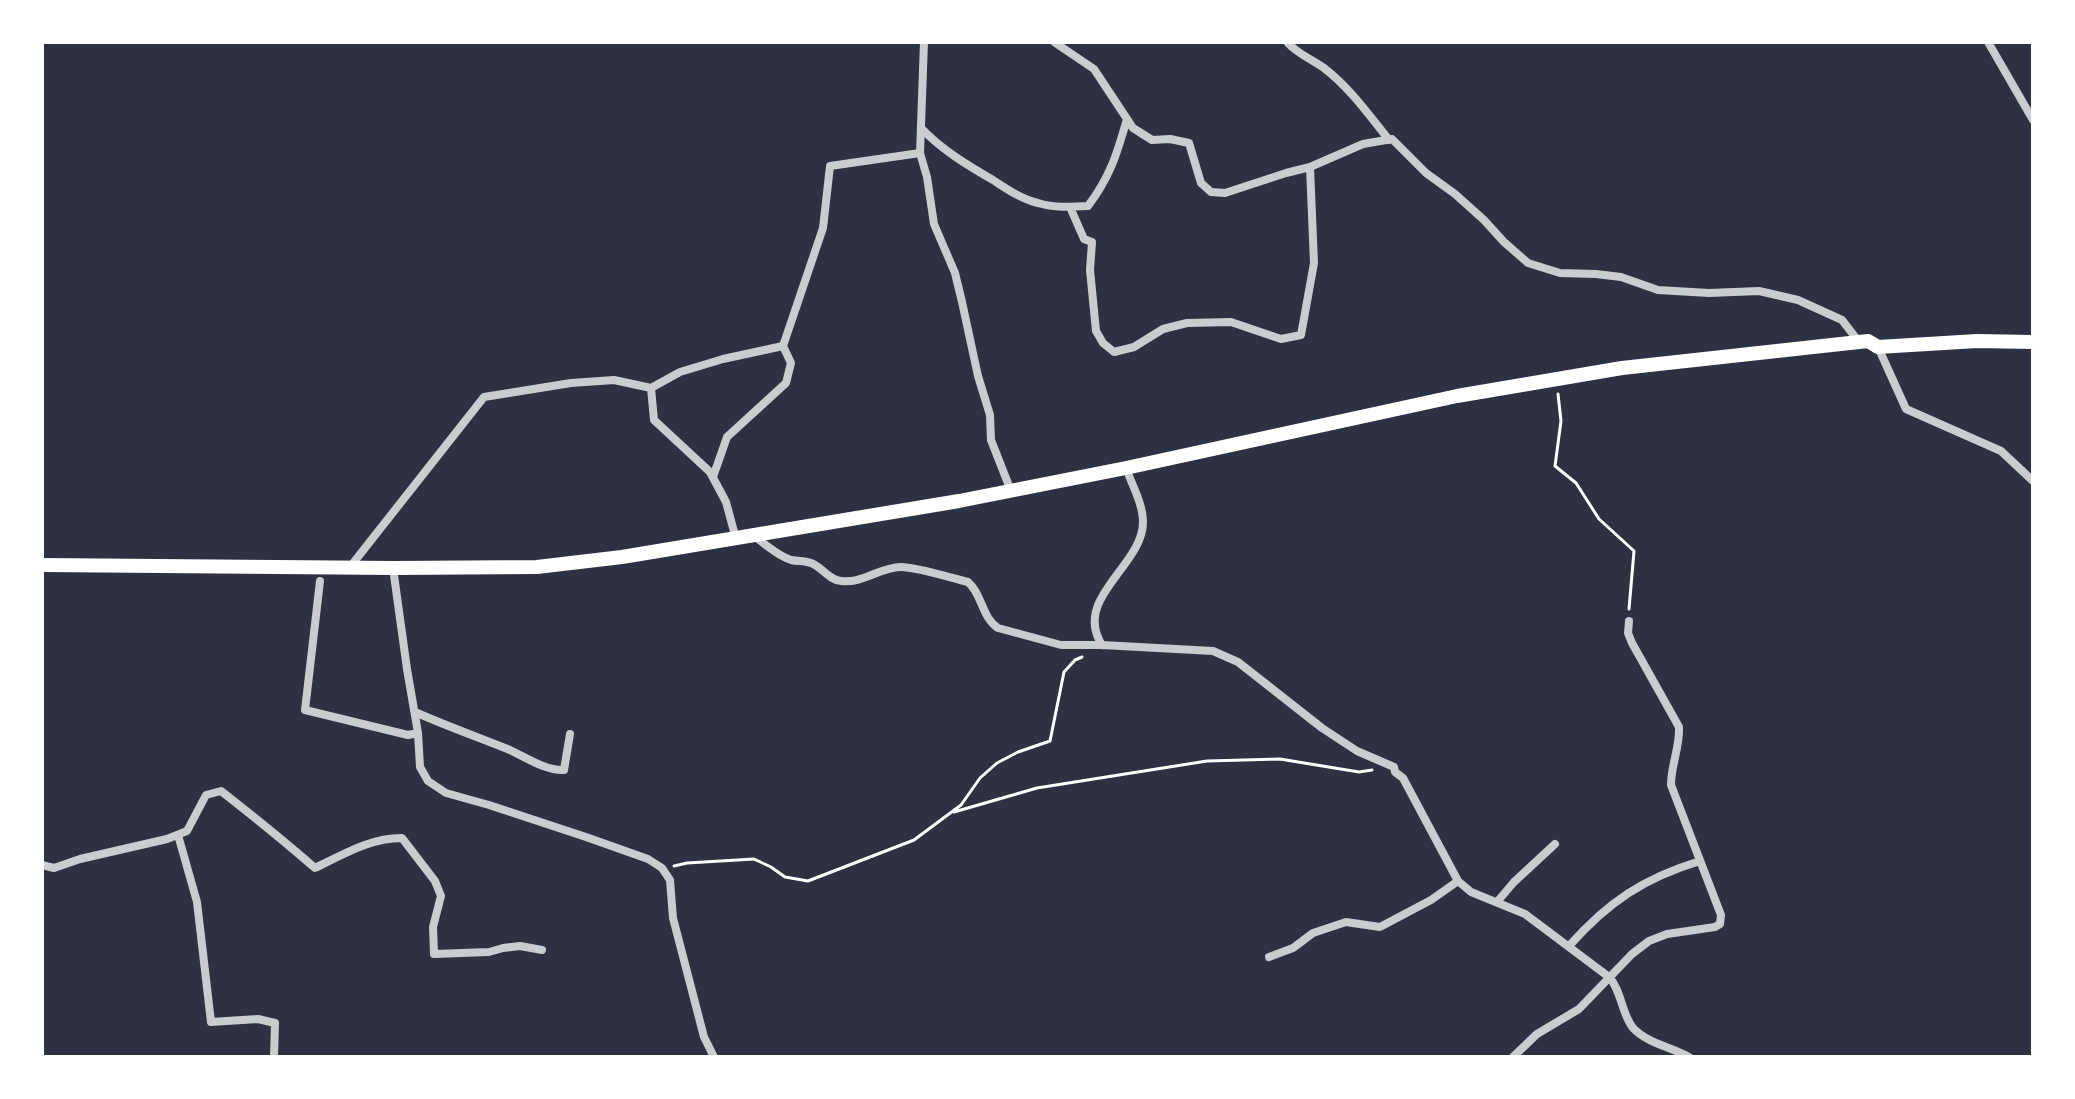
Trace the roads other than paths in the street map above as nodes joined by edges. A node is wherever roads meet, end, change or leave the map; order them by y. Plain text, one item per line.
1 (923, 42) edge
2 (1054, 42) edge
3 (1287, 42) edge
4 (1988, 42) edge
5 (1127, 119) junction
6 (2033, 120) edge
7 (921, 127) junction
8 (1389, 140) junction
9 (920, 153) junction
10 (1310, 167) junction
11 (1070, 207) junction
12 (1859, 342) junction
13 (2033, 342) edge
14 (783, 346) junction
15 (1878, 347) junction
16 (651, 388) junction
17 (1126, 468) junction
18 (713, 477) junction
19 (2033, 481) edge
20 (1011, 491) junction
21 (754, 536) junction
22 (736, 539) junction
23 (42, 565) edge
24 (349, 568) junction
25 (393, 568) junction
26 (320, 581) dead end
27 (1629, 621) road end
28 (1102, 645) junction
29 (415, 712) junction
30 (418, 733) junction
31 (570, 734) dead end
32 (178, 835) junction
33 (1555, 844) dead end
34 (1700, 861) junction
35 (42, 865) edge
36 (1458, 881) junction
37 (1497, 902) junction
38 (1569, 946) junction
39 (542, 950) dead end
40 (1269, 957) dead end
41 (1609, 977) junction
42 (274, 1057) edge
43 (714, 1057) edge
44 (1513, 1057) edge
45 (1689, 1057) edge

1 - 7 street
2 - 5 street
3 - 8 street
4 - 6 street
5 - 10 street
5 - 11 street
7 - 9 street
7 - 11 street
8 - 10 street
8 - 12 street
9 - 14 street
9 - 20 street
10 - 11 street
12 - 15 main road
12 - 17 main road
13 - 15 main road
14 - 16 street
14 - 18 street
15 - 19 street
16 - 18 street
16 - 24 street
17 - 20 main road
17 - 28 street
18 - 22 street
20 - 21 main road
21 - 22 main road
21 - 28 street
22 - 25 main road
23 - 24 main road
24 - 25 main road
25 - 29 street
26 - 30 street
27 - 34 street
28 - 36 street
29 - 30 street
29 - 31 street
30 - 43 street
32 - 35 street
32 - 39 street
32 - 42 street
33 - 37 street
34 - 38 street
34 - 41 street
36 - 37 street
36 - 40 street
37 - 38 street
38 - 41 street
41 - 44 street
41 - 45 street

